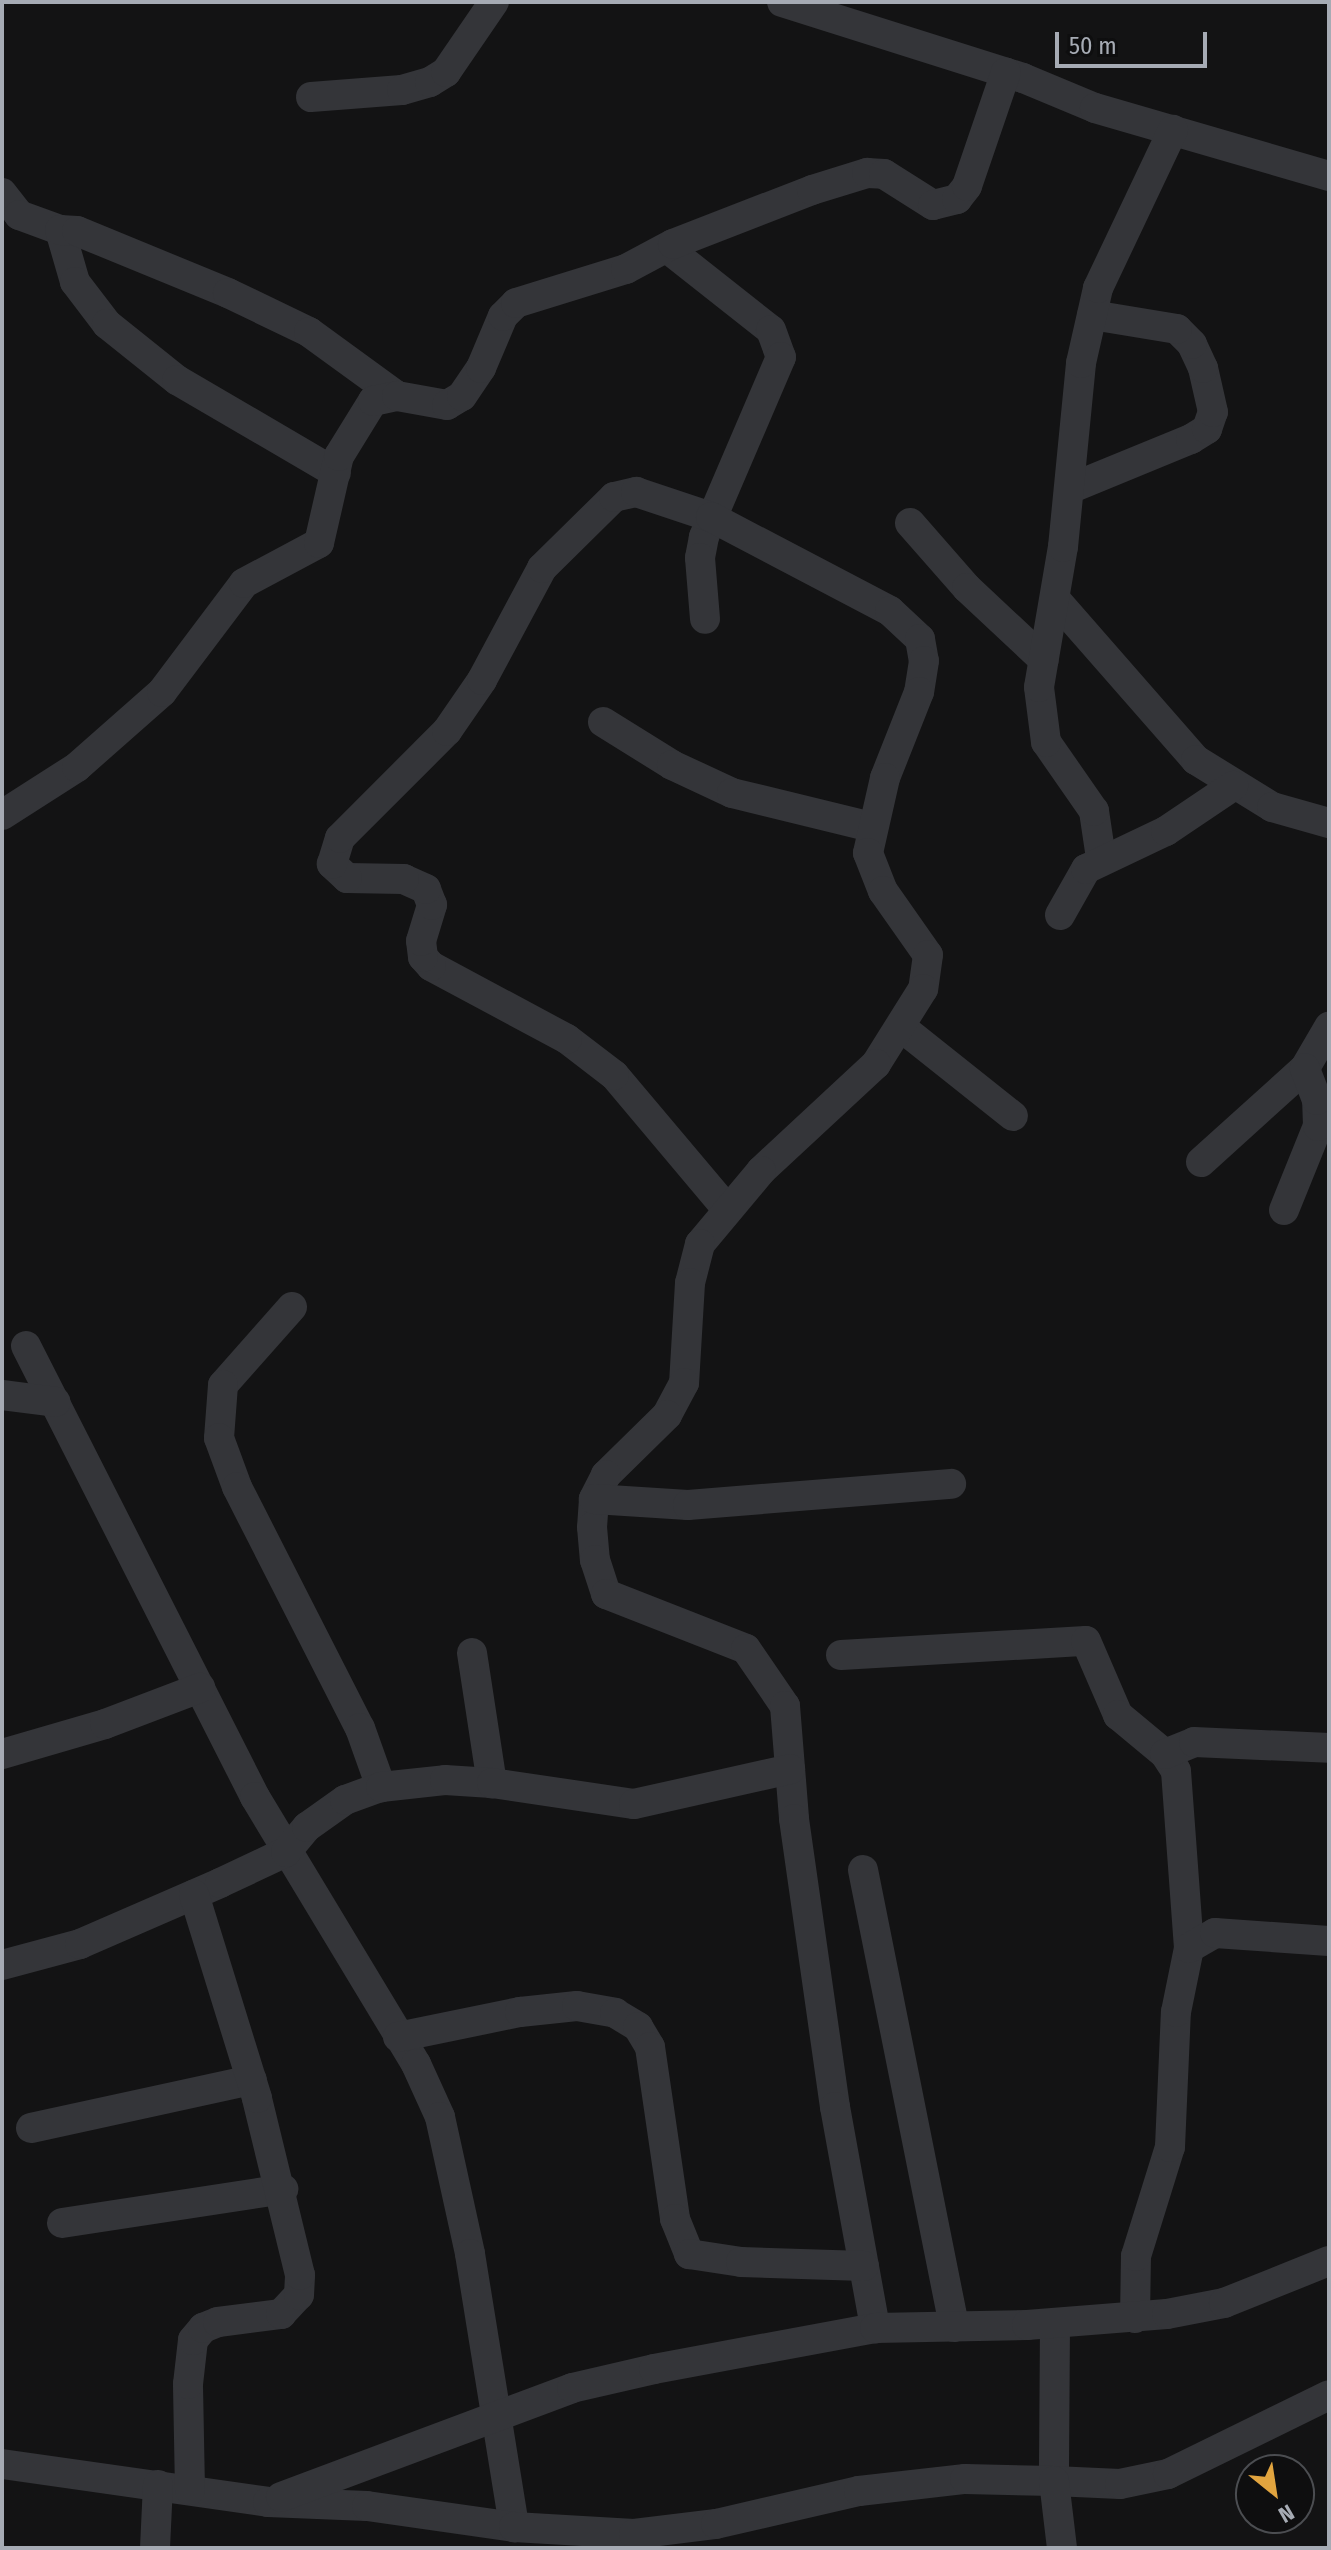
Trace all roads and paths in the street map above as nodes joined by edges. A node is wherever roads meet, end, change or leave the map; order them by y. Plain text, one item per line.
1 (494, 2) edge
2 (782, 2) edge
3 (883, 16) edge
4 (1006, 72) junction
5 (311, 97) dead end
6 (1173, 130) junction
7 (1329, 176) edge
8 (2, 193) edge
9 (60, 230) junction
10 (667, 248) junction
11 (1092, 315) junction
12 (397, 396) junction
13 (336, 473) junction
14 (1069, 489) junction
15 (711, 517) junction
16 (910, 523) dead end
17 (1055, 599) junction
18 (705, 619) dead end
19 (1044, 660) junction
20 (603, 722) dead end
21 (1233, 786) junction
22 (2, 815) edge
23 (1329, 823) edge
24 (871, 827) junction
25 (1101, 858) junction
26 (1060, 915) dead end
27 (901, 1027) junction
28 (1329, 1027) edge
29 (1305, 1068) junction
30 (1013, 1116) dead end
31 (1201, 1162) dead end
32 (727, 1209) junction
33 (1284, 1210) dead end
34 (292, 1307) dead end
35 (26, 1346) dead end
36 (2, 1395) edge
37 (56, 1402) junction
38 (951, 1484) dead end
39 (594, 1499) junction
40 (472, 1653) dead end
41 (841, 1655) dead end
42 (200, 1688) junction
43 (1329, 1748) edge
44 (2, 1754) edge
45 (1165, 1754) junction
46 (790, 1769) junction
47 (492, 1783) junction
48 (381, 1787) junction
49 (286, 1852) junction
50 (863, 1870) dead end
51 (194, 1895) junction
52 (1329, 1941) edge
53 (1189, 1948) junction
54 (2, 1965) edge
55 (398, 2037) junction
56 (252, 2080) junction
57 (31, 2128) dead end
58 (283, 2189) junction
59 (62, 2223) dead end
60 (1329, 2261) edge
61 (864, 2266) junction
62 (1135, 2318) junction
63 (1055, 2324) junction
64 (954, 2327) junction
65 (875, 2328) junction
66 (1329, 2395) edge
67 (497, 2416) junction
68 (2, 2464) edge
69 (1054, 2481) junction
70 (158, 2485) junction
71 (190, 2490) junction
72 (268, 2502) junction
73 (514, 2527) junction
74 (578, 2540) edge
75 (155, 2548) edge
76 (1062, 2548) edge

1 - 5 street
2 - 3 street
3 - 4 street
4 - 6 street
4 - 10 street
6 - 7 street
6 - 11 street
8 - 9 street
9 - 12 street
9 - 13 street
10 - 12 street
10 - 15 street
11 - 14 street
11 - 14 street
12 - 13 street
13 - 22 street
14 - 17 street
15 - 18 street
15 - 24 street
15 - 32 street
16 - 19 street
17 - 19 street
17 - 21 street
19 - 25 street
20 - 24 street
21 - 23 street
21 - 25 street
24 - 27 street
25 - 26 street
27 - 30 street
27 - 32 street
28 - 29 street
29 - 31 street
29 - 33 street
32 - 39 street
34 - 48 street
35 - 37 street
36 - 37 street
37 - 42 street
38 - 39 street
39 - 46 street
40 - 47 street
41 - 45 street
42 - 44 street
42 - 49 street
43 - 45 street
45 - 53 street
46 - 47 street
46 - 61 street
47 - 48 street
48 - 49 street
49 - 51 street
49 - 55 street
50 - 64 street
51 - 54 street
51 - 56 street
52 - 53 street
53 - 62 street
55 - 61 street
55 - 67 street
56 - 57 street
56 - 58 street
58 - 59 street
58 - 71 street
60 - 62 street
61 - 65 street
62 - 63 street
63 - 64 street
63 - 69 street
64 - 65 street
65 - 67 street
66 - 69 street
67 - 72 street
67 - 73 street
68 - 70 street
69 - 74 street
69 - 76 street
70 - 71 street
70 - 75 street
71 - 72 street
72 - 73 street
73 - 74 street

